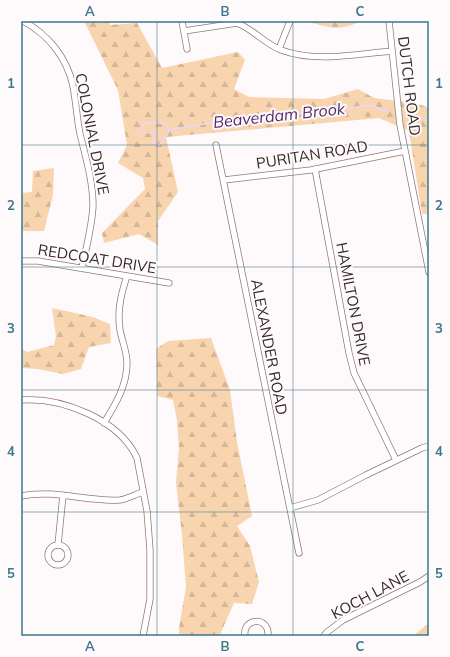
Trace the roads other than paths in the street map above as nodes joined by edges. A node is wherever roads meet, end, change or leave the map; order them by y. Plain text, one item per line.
1 (23, 21) edge
2 (182, 21) edge
3 (290, 21) edge
4 (389, 21) edge
5 (184, 31) junction
6 (188, 49) dead end
7 (278, 49) junction
8 (392, 51) junction
9 (216, 145) dead end
10 (405, 151) junction
11 (315, 169) junction
12 (224, 180) junction
13 (21, 262) edge
14 (82, 268) junction
15 (429, 272) edge
16 (127, 276) junction
17 (169, 283) dead end
18 (21, 400) edge
19 (104, 423) junction
20 (429, 446) edge
21 (396, 460) junction
22 (143, 492) junction
23 (21, 496) edge
24 (63, 496) junction
25 (290, 508) junction
26 (58, 545) dead end
27 (299, 553) dead end
28 (429, 576) edge
29 (143, 636) edge
30 (245, 636) edge
31 (268, 636) edge
32 (324, 636) edge

1 - 14 street, COLONIAL DRIVE
2 - 5 street
3 - 7 street
4 - 8 street, DUTCH ROAD
5 - 6 street
5 - 7 street
7 - 8 street
8 - 10 street, DUTCH ROAD
9 - 12 street, ALEXANDER ROAD
10 - 11 street, PURITAN ROAD
10 - 15 street, DUTCH ROAD
11 - 12 street, PURITAN ROAD
11 - 21 street, HAMILTON DRIVE
12 - 25 street, ALEXANDER ROAD
13 - 14 street, REDCOAT DRIVE
14 - 16 street, REDCOAT DRIVE
16 - 17 street, REDCOAT DRIVE
16 - 19 street
18 - 19 street
19 - 22 street
20 - 21 street
21 - 25 street
22 - 24 street
22 - 29 street
23 - 24 street
24 - 26 street
25 - 27 street, ALEXANDER ROAD
28 - 32 street, KOCH LANE
30 - 31 street

